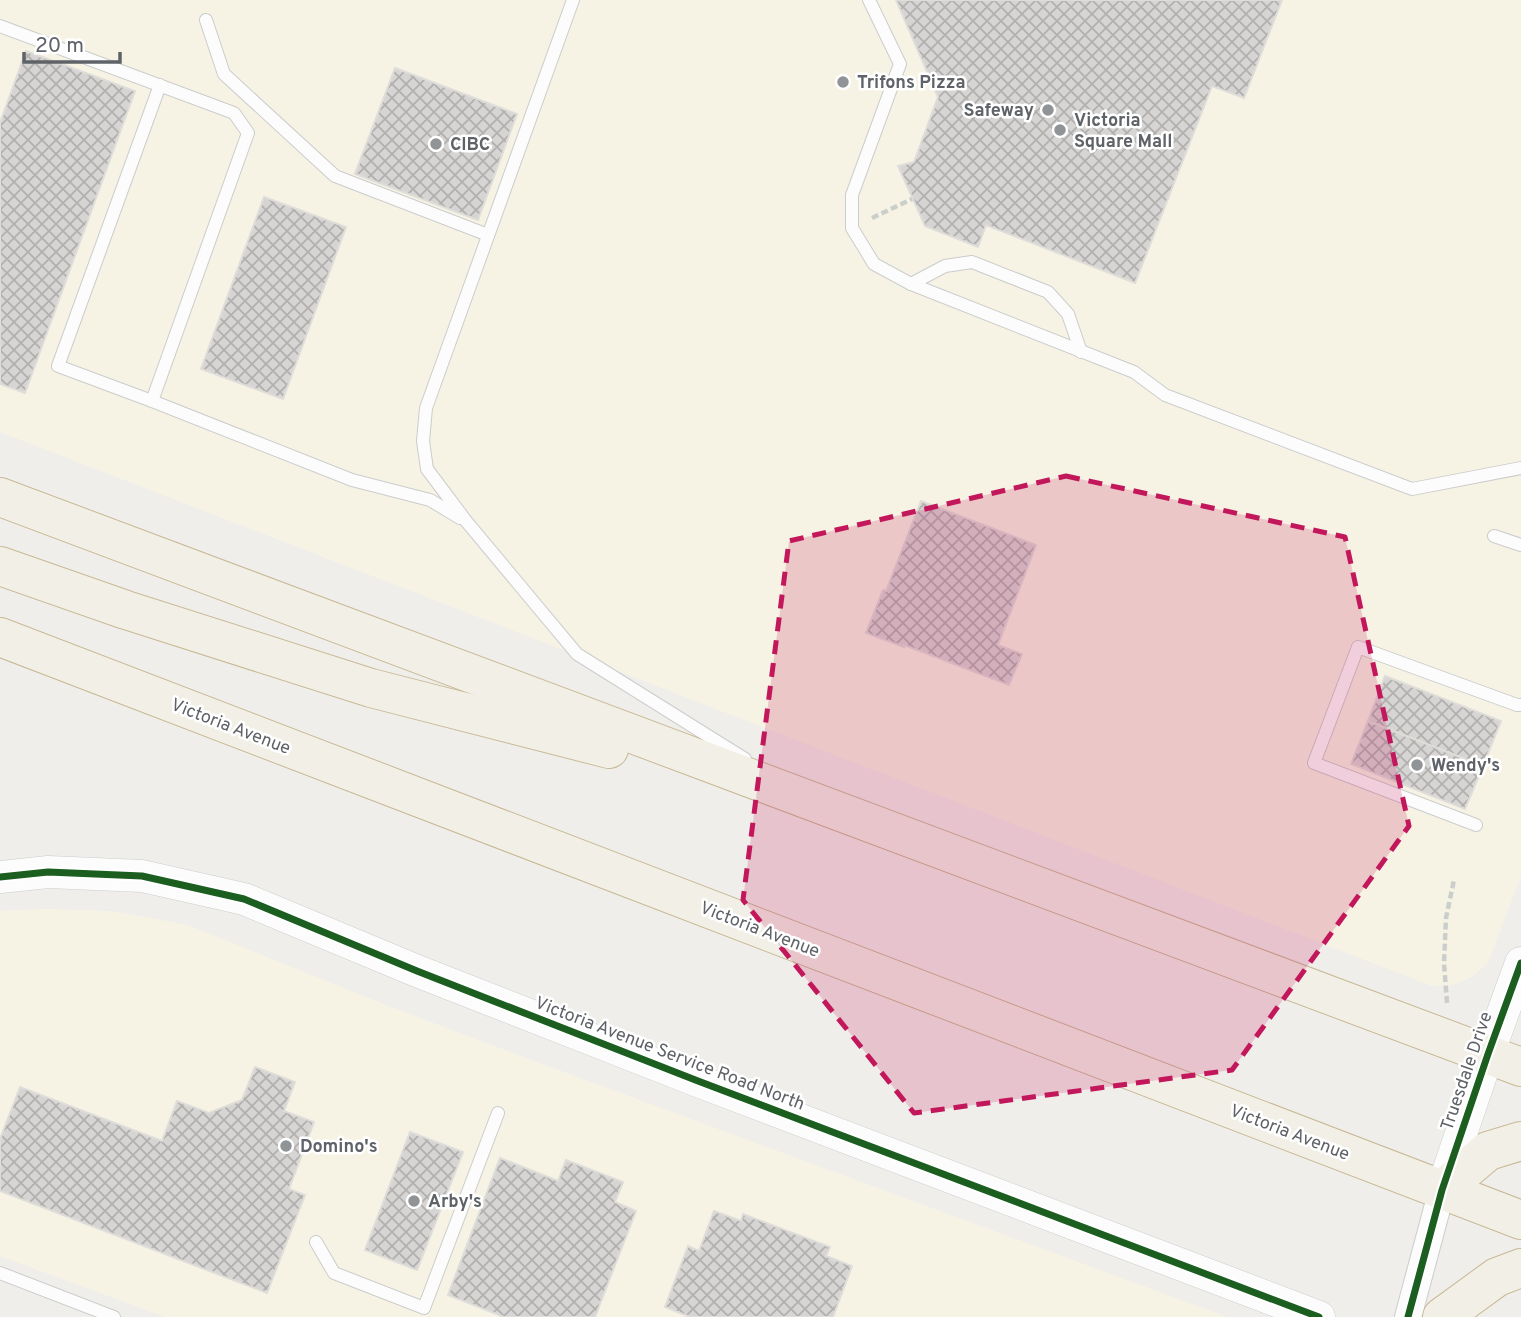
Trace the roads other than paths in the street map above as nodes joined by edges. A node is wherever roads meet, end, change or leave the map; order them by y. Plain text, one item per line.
1 (573, 0) edge
2 (869, 0) edge
3 (206, 20) dead end
4 (0, 26) edge
5 (160, 85) junction
6 (488, 234) junction
7 (911, 284) junction
8 (1081, 352) junction
9 (152, 401) junction
10 (1521, 468) edge
11 (0, 497) edge
12 (466, 521) junction
13 (1494, 536) dead end
14 (1521, 545) edge
15 (0, 566) edge
16 (0, 637) edge
17 (1521, 705) edge
18 (814, 802) junction
19 (1476, 825) dead end
20 (0, 877) edge
21 (1521, 963) edge
22 (1504, 1061) edge
23 (498, 1113) dead end
24 (1521, 1141) edge
25 (1442, 1190) junction
26 (1521, 1220) edge
27 (316, 1242) dead end
28 (1521, 1268) edge
29 (0, 1273) edge
30 (114, 1317) edge
31 (1318, 1317) edge
32 (1408, 1317) edge
33 (1442, 1317) edge

1 - 6 lane
2 - 7 lane
3 - 6 lane
4 - 5 lane
5 - 9 lane
5 - 9 lane
6 - 12 lane
7 - 8 lane
7 - 8 lane
8 - 10 lane
9 - 12 lane
11 - 18 highway
12 - 18 lane
13 - 14 lane
15 - 18 highway
16 - 25 highway, Victoria Avenue
17 - 19 lane
18 - 22 highway
20 - 31 street, Victoria Avenue Service Road North
21 - 22 street, Truesdale Drive
22 - 25 street, Truesdale Drive
23 - 27 lane
24 - 25 highway
25 - 26 highway, Victoria Avenue
25 - 32 street
28 - 33 highway
29 - 30 lane

